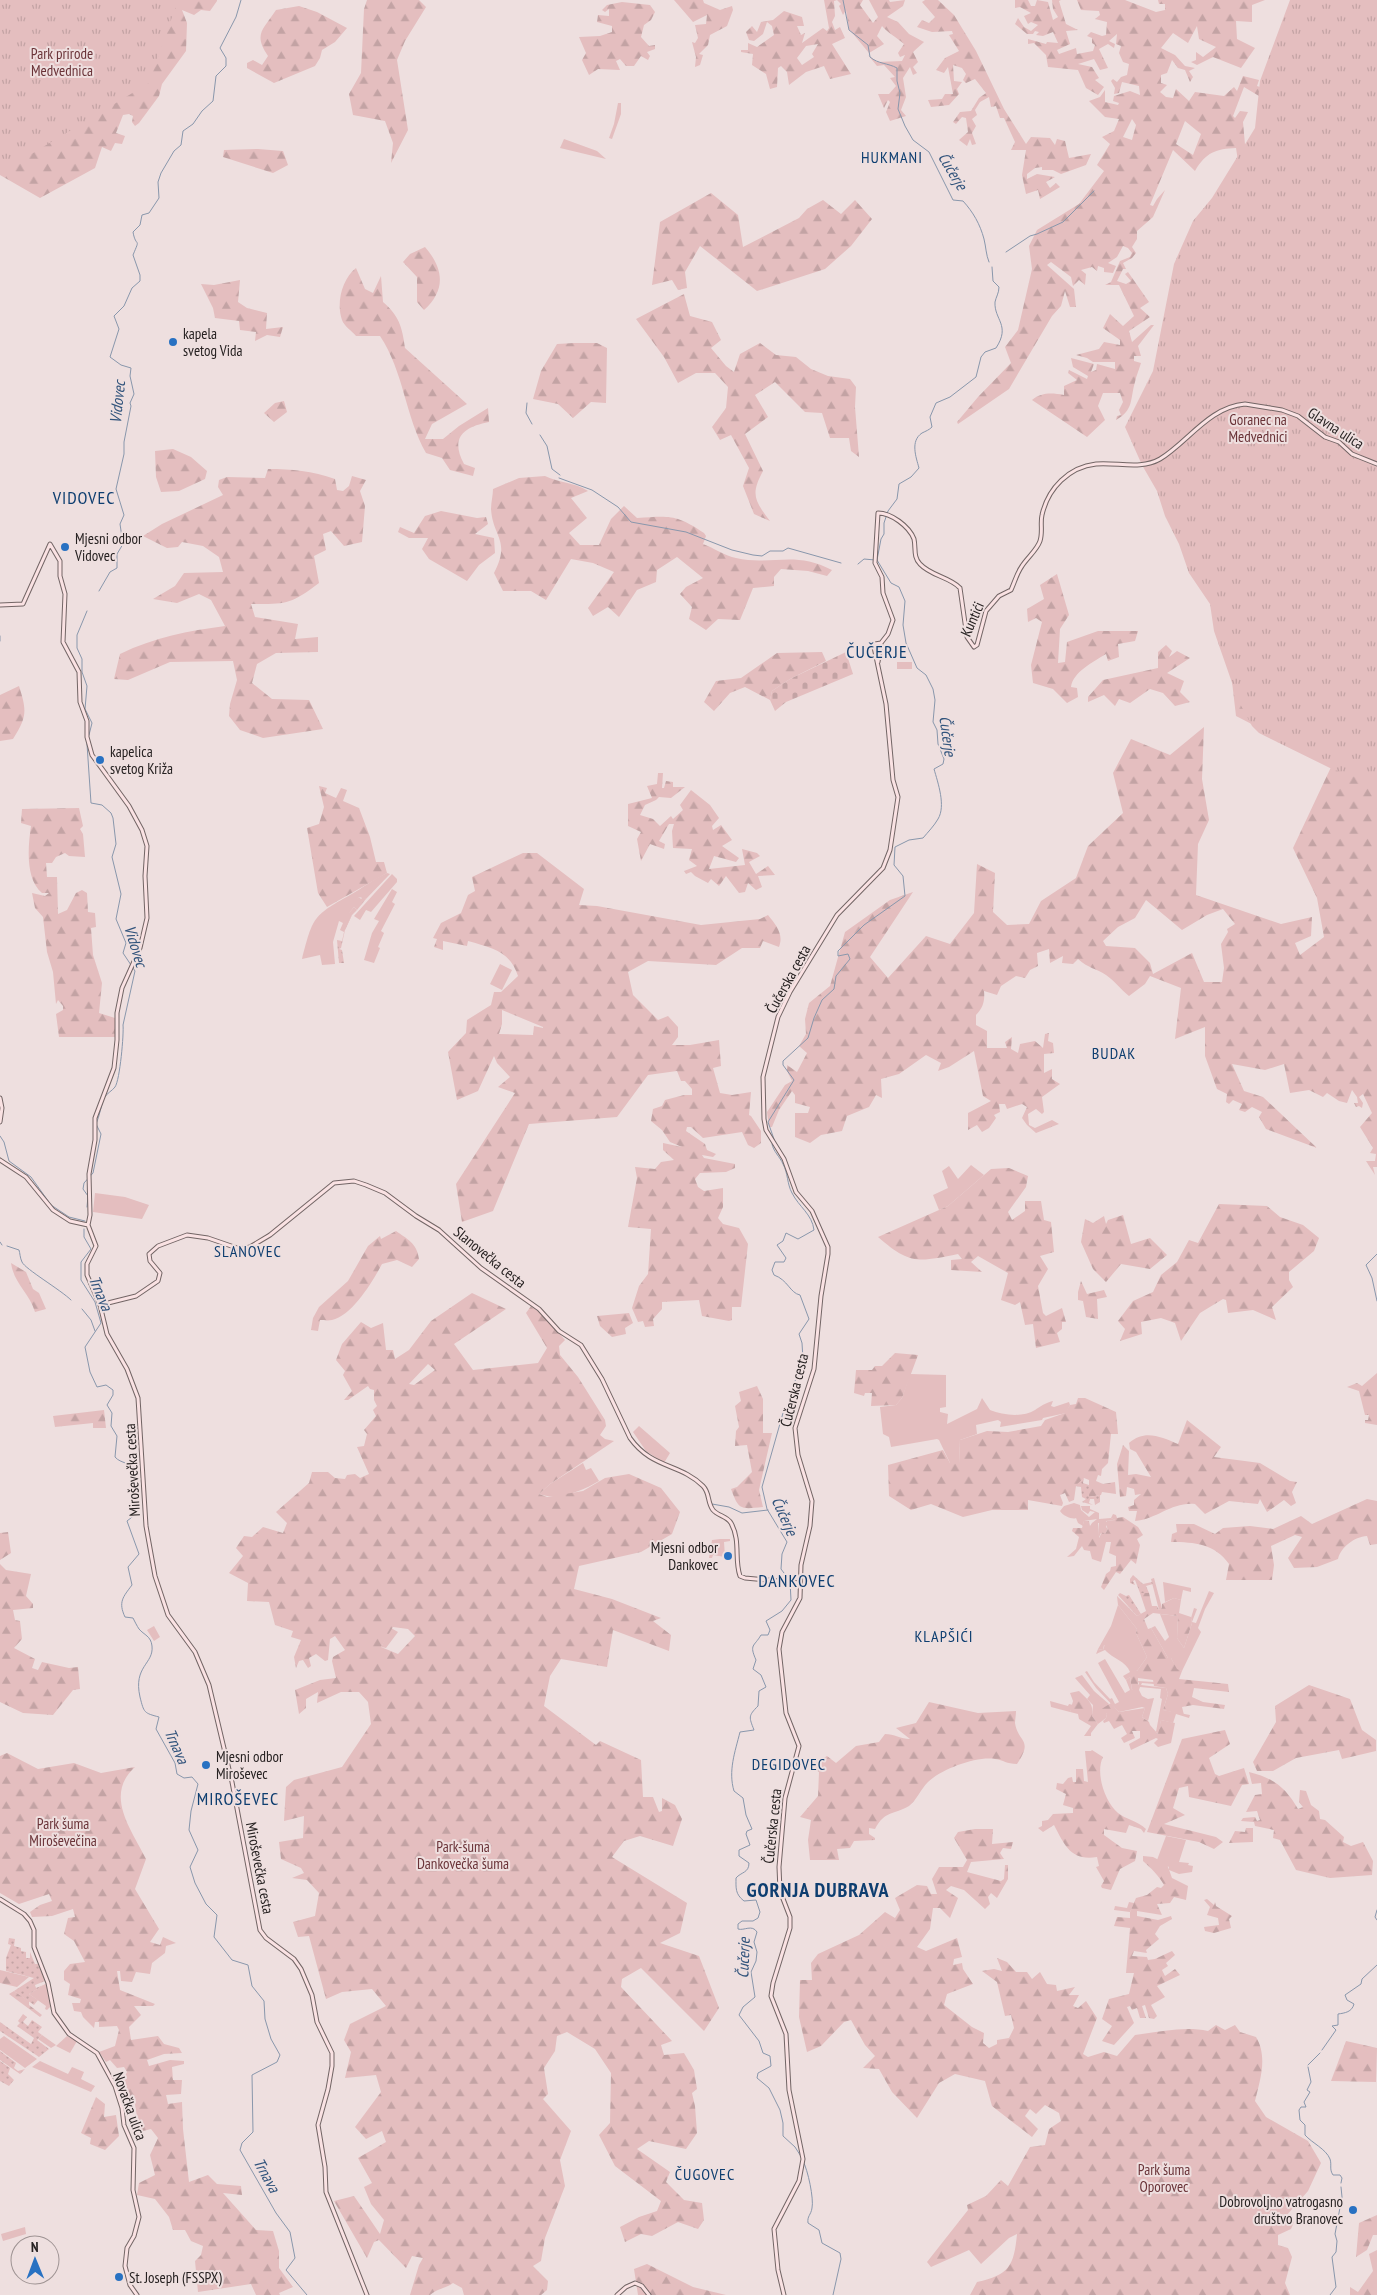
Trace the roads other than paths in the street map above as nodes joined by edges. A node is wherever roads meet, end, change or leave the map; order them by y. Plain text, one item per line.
1 (1282, 410) joint
2 (1377, 464) edge
3 (875, 560) joint
4 (0, 605) edge
5 (0, 1098) edge
6 (0, 1122) edge
7 (0, 1160) edge
8 (88, 1226) junction
9 (100, 1305) junction
10 (800, 1583) junction
11 (0, 1899) edge
12 (137, 2295) edge
13 (367, 2295) edge
14 (617, 2295) edge
15 (650, 2295) edge
16 (784, 2295) edge

1 - 2 street, Glavna ulica
1 - 3 street, Kuntići
3 - 10 street, Čučerska cesta
4 - 8 street
5 - 6 street
7 - 8 street
8 - 9 street, Miroševečka cesta
9 - 10 street, Slanovečka cesta
9 - 13 street, Miroševečka cesta
10 - 16 street, Čučerska cesta
11 - 12 street, Novačka ulica
14 - 15 street

